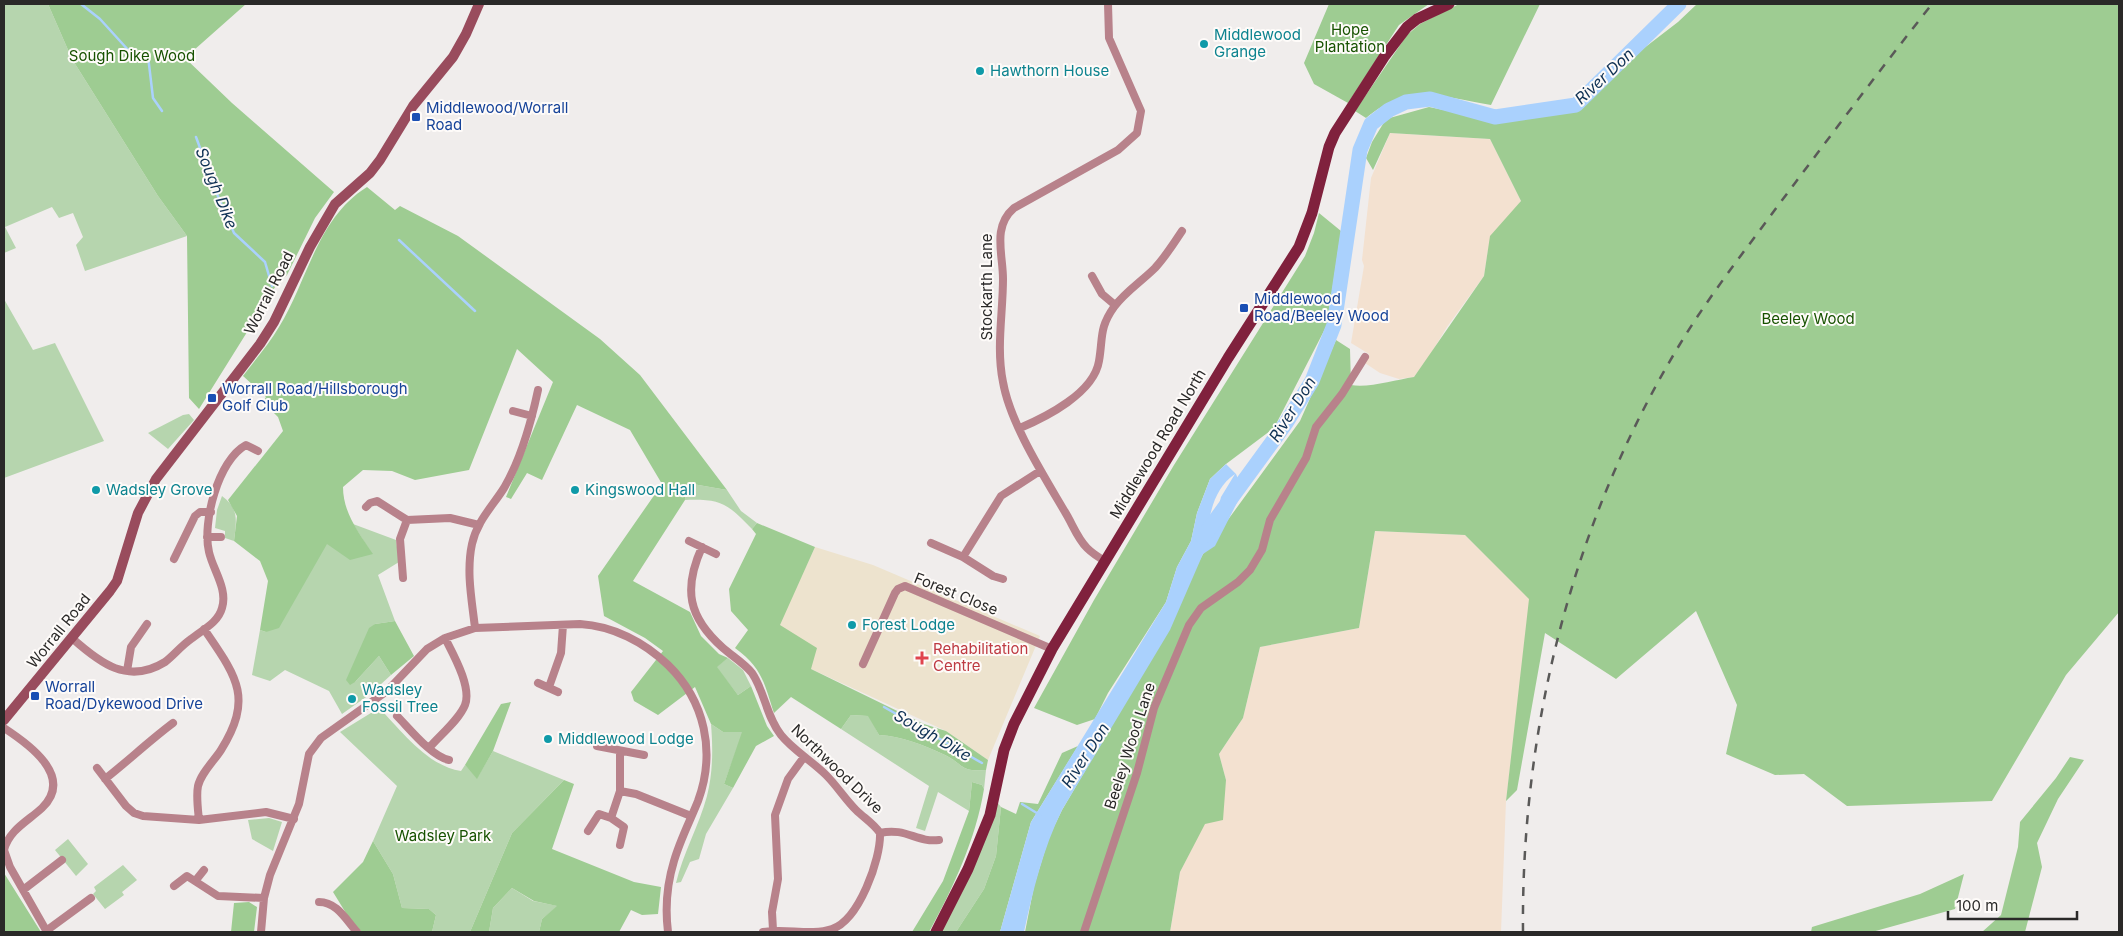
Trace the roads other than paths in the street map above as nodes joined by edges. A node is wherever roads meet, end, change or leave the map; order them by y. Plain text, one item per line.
1 (479, 4) edge
2 (1108, 4) edge
3 (1448, 4) edge
4 (1182, 231) dead end
5 (1092, 276) dead end
6 (1115, 305) junction
7 (1365, 357) dead end
8 (538, 390) dead end
9 (513, 411) dead end
10 (532, 416) junction
11 (1020, 428) junction
12 (258, 451) dead end
13 (1040, 470) junction
14 (366, 507) dead end
15 (211, 512) junction
16 (407, 520) junction
17 (479, 525) junction
18 (207, 537) junction
19 (221, 537) dead end
20 (689, 541) dead end
21 (931, 543) dead end
22 (702, 547) junction
23 (716, 554) dead end
24 (963, 557) junction
25 (174, 559) dead end
26 (1105, 561) junction
27 (402, 578) dead end
28 (1002, 579) dead end
29 (147, 624) dead end
30 (563, 625) junction
31 (475, 628) junction
32 (204, 629) junction
33 (445, 638) junction
34 (73, 639) junction
35 (1052, 649) junction
36 (863, 664) dead end
37 (128, 671) junction
38 (538, 683) dead end
39 (549, 688) junction
40 (558, 692) dead end
41 (397, 716) dead end
42 (4, 720) edge
43 (173, 723) dead end
44 (4, 728) edge
45 (597, 746) dead end
46 (429, 748) junction
47 (620, 752) junction
48 (644, 755) dead end
49 (804, 757) junction
50 (449, 760) dead end
51 (97, 768) dead end
52 (105, 779) junction
53 (620, 791) junction
54 (691, 816) junction
55 (611, 818) junction
56 (294, 819) junction
57 (199, 820) junction
58 (588, 831) dead end
59 (880, 833) junction
60 (939, 840) dead end
61 (620, 845) dead end
62 (62, 860) dead end
63 (204, 870) dead end
64 (196, 880) junction
65 (174, 886) dead end
66 (23, 890) junction
67 (91, 898) dead end
68 (264, 898) junction
69 (319, 902) dead end
70 (773, 930) junction
71 (47, 932) edge
72 (261, 932) edge
73 (356, 932) edge
74 (668, 932) edge
75 (763, 932) edge
76 (936, 932) edge
77 (1084, 932) edge

1 - 34 street, Worrall Road
2 - 11 street, Stockarth Lane
3 - 26 main road, Middlewood Road North
4 - 6 street
5 - 6 street
6 - 11 street
7 - 77 street, Beeley Wood Lane
8 - 10 street
9 - 10 street
10 - 17 street
11 - 13 street, Stockarth Lane
12 - 15 street
13 - 24 street
13 - 26 street, Stockarth Lane
14 - 16 street
15 - 18 street
15 - 25 street
16 - 17 street
16 - 27 street
17 - 31 street
18 - 19 street
18 - 32 street
20 - 22 street
21 - 24 street
22 - 23 street
22 - 49 street, Northwood Drive
24 - 28 street
26 - 35 main road, Middlewood Road North
29 - 37 street
30 - 31 street
30 - 39 street
30 - 54 street
31 - 33 street
32 - 37 street
32 - 57 street
33 - 46 street
33 - 56 street
34 - 37 street
34 - 42 street, Worrall Road
35 - 36 street, Forest Close
35 - 76 main road, Middlewood Road North
38 - 39 street
39 - 40 street
41 - 46 street
43 - 52 street
44 - 66 street
45 - 47 street
46 - 50 street
47 - 48 street
47 - 53 street
49 - 59 street, Northwood Drive
49 - 70 street
51 - 52 street
52 - 57 street
53 - 54 street
53 - 55 street
54 - 74 street
55 - 58 street
55 - 61 street
56 - 57 street
56 - 68 street
59 - 60 street, Northwood Drive
59 - 70 street, Northwood Drive
62 - 66 street
63 - 64 street
64 - 65 street
64 - 68 street
66 - 71 street
67 - 71 street
68 - 72 street
69 - 73 street
70 - 75 street, Northwood Drive

